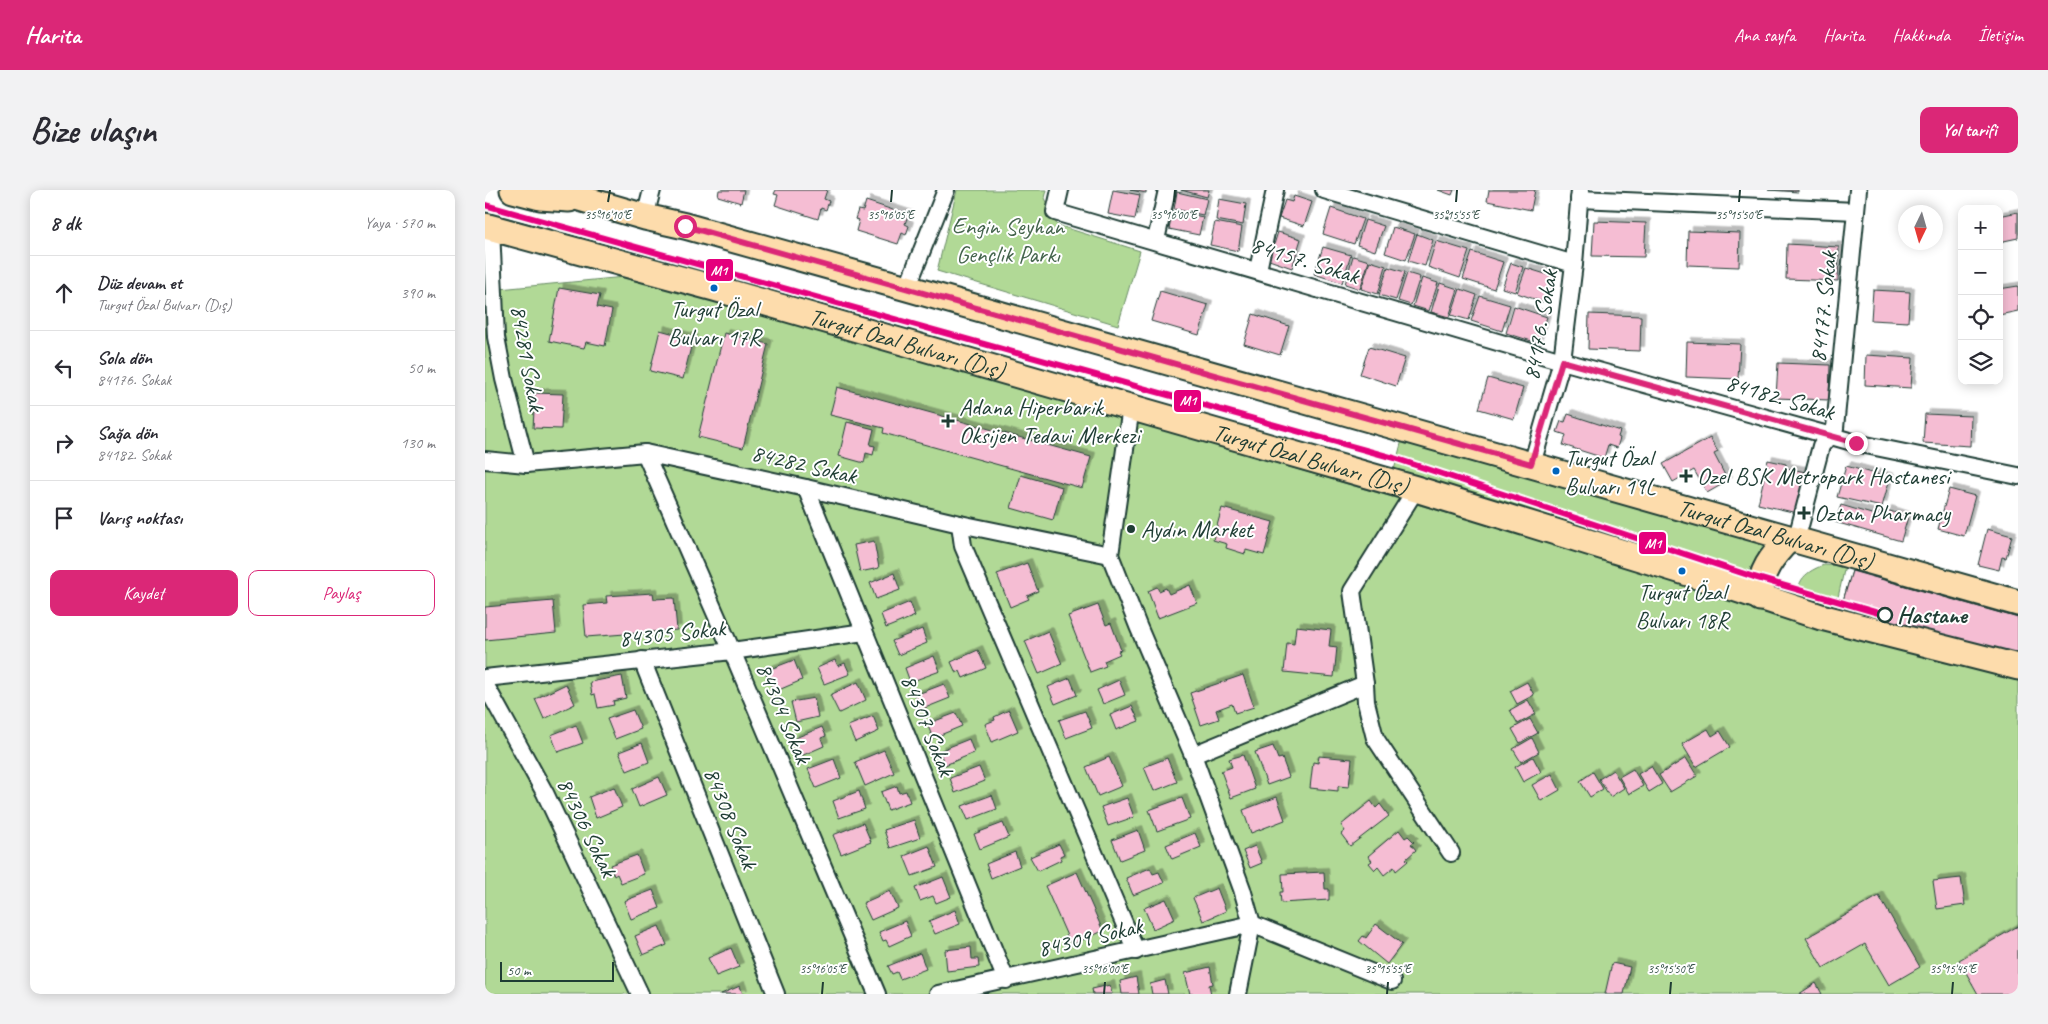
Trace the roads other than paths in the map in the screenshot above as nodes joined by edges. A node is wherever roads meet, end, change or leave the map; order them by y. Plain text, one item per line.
1 (513, 190) edge
2 (552, 190) edge
3 (652, 190) edge
4 (946, 190) edge
5 (1060, 190) edge
6 (1167, 190) edge
7 (1275, 190) edge
8 (1324, 190) edge
9 (1858, 190) edge
10 (1579, 195) edge
11 (584, 200) junction
12 (1856, 211) junction
13 (645, 218) junction
14 (492, 227) edge
15 (1156, 240) junction
16 (1574, 264) junction
17 (1258, 270) junction
18 (907, 288) junction
19 (1562, 361) junction
20 (1131, 407) junction
21 (1830, 436) junction
22 (645, 453) junction
23 (485, 460) edge
24 (526, 464) junction
25 (1531, 464) junction
26 (2018, 476) edge
27 (805, 488) junction
28 (1416, 489) junction
29 (960, 524) junction
30 (1793, 540) junction
31 (1110, 555) junction
32 (1760, 598) junction
33 (2018, 603) edge
34 (864, 632) junction
35 (733, 651) junction
36 (642, 660) junction
37 (2018, 667) edge
38 (485, 678) edge
39 (485, 684) edge
40 (1365, 684) junction
41 (1193, 755) junction
42 (1451, 853) dead end
43 (1252, 924) junction
44 (1136, 950) junction
45 (1006, 980) junction
46 (1392, 981) dead end
47 (640, 994) edge
48 (776, 994) edge
49 (877, 994) edge
50 (938, 994) edge
51 (1238, 994) edge

1 - 11 main road
2 - 11 main road, Turgut Özal Bulvarı (Dış)
3 - 13 street
4 - 18 street
5 - 15 street, 84157. Sokak
6 - 15 street
7 - 17 street
8 - 16 street
9 - 12 street, 84177. Sokak
10 - 12 street
10 - 16 street, 84176. Sokak
11 - 13 main road, Turgut Özal Bulvarı (Dış)
12 - 21 street, 84177. Sokak
13 - 18 main road, Turgut Özal Bulvarı (Dış)
14 - 20 main road, Turgut Özal Bulvarı (Dış)
14 - 24 street, 84281 Sokak
15 - 17 street, 84157. Sokak
16 - 19 street, 84176. Sokak
17 - 19 street, 84157. Sokak
18 - 25 main road, Turgut Özal Bulvarı (Dış)
19 - 21 street, 84182. Sokak
19 - 25 street, 84176. Sokak
20 - 28 main road, Turgut Özal Bulvarı (Dış)
20 - 31 street
21 - 26 street, 84182. Sokak
21 - 30 street, 84177. Sokak
22 - 24 street, 84282 Sokak
22 - 27 street, 84282 Sokak
22 - 35 street, 84304 Sokak
23 - 24 street, 84282 Sokak
25 - 30 main road, Turgut Özal Bulvarı (Dış)
27 - 29 street, 84282 Sokak
27 - 34 street, 84307 Sokak
28 - 32 main road, Turgut Özal Bulvarı (Dış)
28 - 40 street
29 - 31 street, 84282 Sokak
29 - 44 street
30 - 32 main road
30 - 33 main road, Turgut Özal Bulvarı (Dış)
31 - 41 street
32 - 37 main road, Turgut Özal Bulvarı (Dış)
34 - 35 street, 84305 Sokak
34 - 45 street, 84307 Sokak
35 - 36 street, 84305 Sokak
35 - 49 street, 84304 Sokak
36 - 38 street, 84305 Sokak
36 - 48 street, 84308 Sokak
39 - 47 street, 84306 Sokak
40 - 41 street
40 - 42 street
41 - 43 street
43 - 44 street, 84309 Sokak
43 - 46 street
43 - 51 street
44 - 45 street, 84309 Sokak
45 - 50 street, 84309 Sokak

